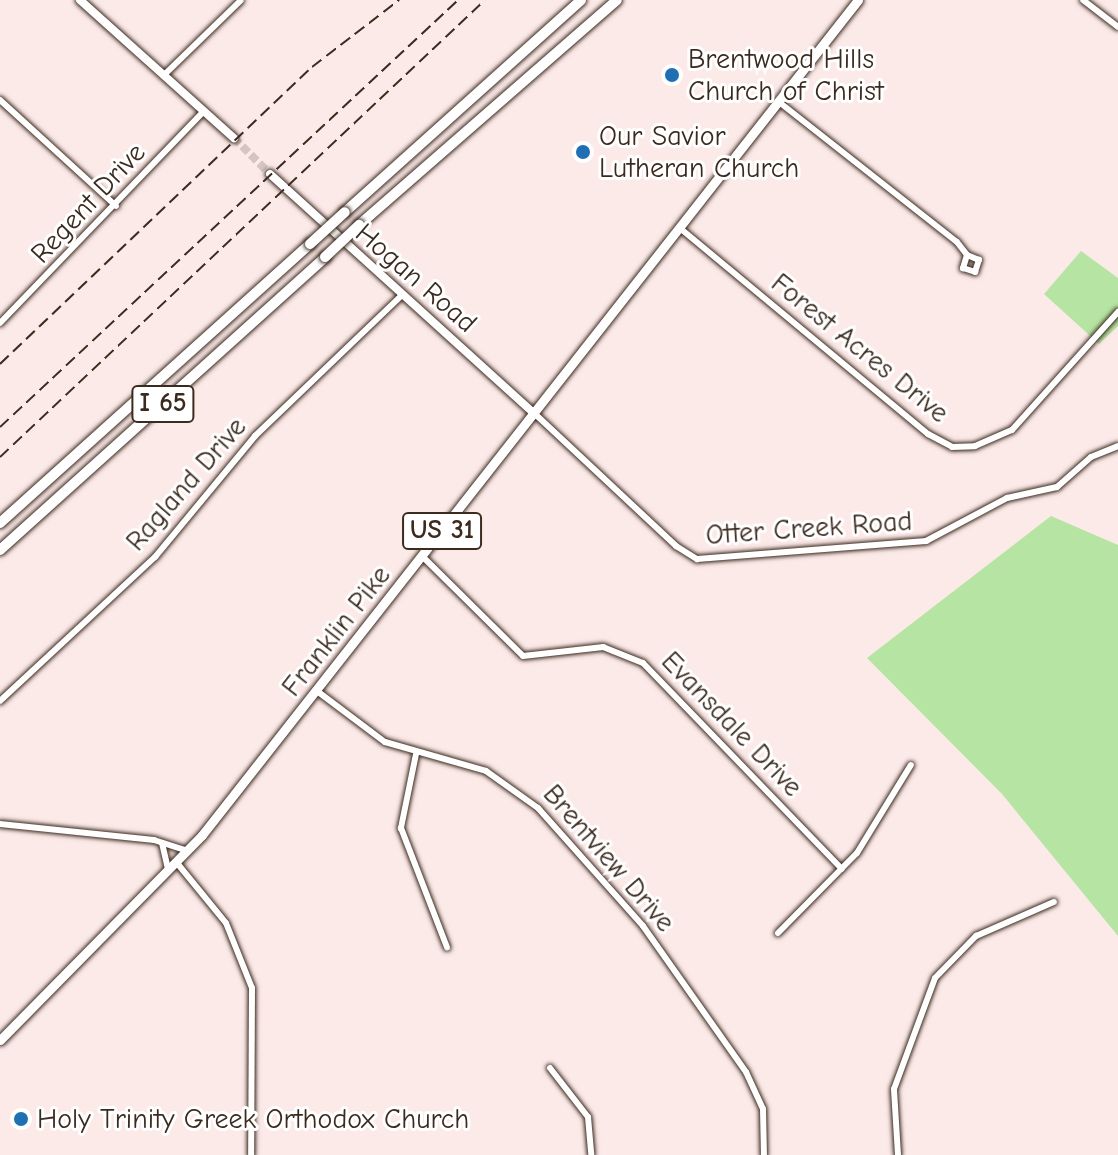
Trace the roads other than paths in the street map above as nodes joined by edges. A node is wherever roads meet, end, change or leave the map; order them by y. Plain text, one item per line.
1 (80, 0) edge
2 (241, 0) edge
3 (581, 0) edge
4 (617, 0) edge
5 (858, 0) edge
6 (1083, 0) edge
7 (1118, 27) edge
8 (164, 75) junction
9 (0, 100) edge
10 (779, 102) junction
11 (204, 111) junction
12 (234, 138) tunnel mouth
13 (270, 174) tunnel mouth
14 (116, 206) junction
15 (681, 229) junction
16 (967, 255) dead end
17 (403, 294) junction
18 (1118, 312) edge
19 (0, 323) edge
20 (534, 413) junction
21 (1118, 446) edge
22 (0, 523) edge
23 (0, 550) edge
24 (422, 556) junction
25 (317, 691) junction
26 (0, 701) edge
27 (416, 754) junction
28 (911, 765) dead end
29 (0, 824) edge
30 (159, 841) junction
31 (188, 851) junction
32 (177, 863) junction
33 (842, 869) junction
34 (164, 878) junction
35 (1054, 902) dead end
36 (778, 933) dead end
37 (447, 947) dead end
38 (0, 1040) edge
39 (550, 1068) dead end
40 (251, 1155) edge
41 (591, 1155) edge
42 (764, 1155) edge
43 (898, 1155) edge

1 - 8 street
2 - 8 street
3 - 22 highway, I 65, bridge
4 - 23 highway, I 65, bridge
5 - 10 main road, Franklin Pike / US 31
6 - 7 street
8 - 11 street
9 - 14 street
10 - 15 main road, Franklin Pike / US 31
10 - 16 street
11 - 12 street
11 - 14 street, Regent Drive
13 - 17 street, Hogan Road
14 - 19 street, Regent Drive
15 - 18 street, Forest Acres Drive
15 - 20 main road, Franklin Pike / US 31
17 - 20 street, Hogan Road
17 - 26 street, Ragland Drive
20 - 21 street, Otter Creek Road
20 - 24 main road, Franklin Pike / US 31
24 - 25 main road, Franklin Pike / US 31
24 - 33 street, Evansdale Drive
25 - 27 street, Brentview Drive
25 - 31 main road, Franklin Pike / US 31
27 - 37 street
27 - 42 street, Brentview Drive
28 - 33 street
29 - 30 street
30 - 31 street
30 - 34 street
31 - 32 main road, Franklin Pike / US 31
32 - 34 main road, Franklin Pike / US 31
32 - 40 street
33 - 36 street
34 - 38 main road, Franklin Pike / US 31
35 - 43 street
39 - 41 street

